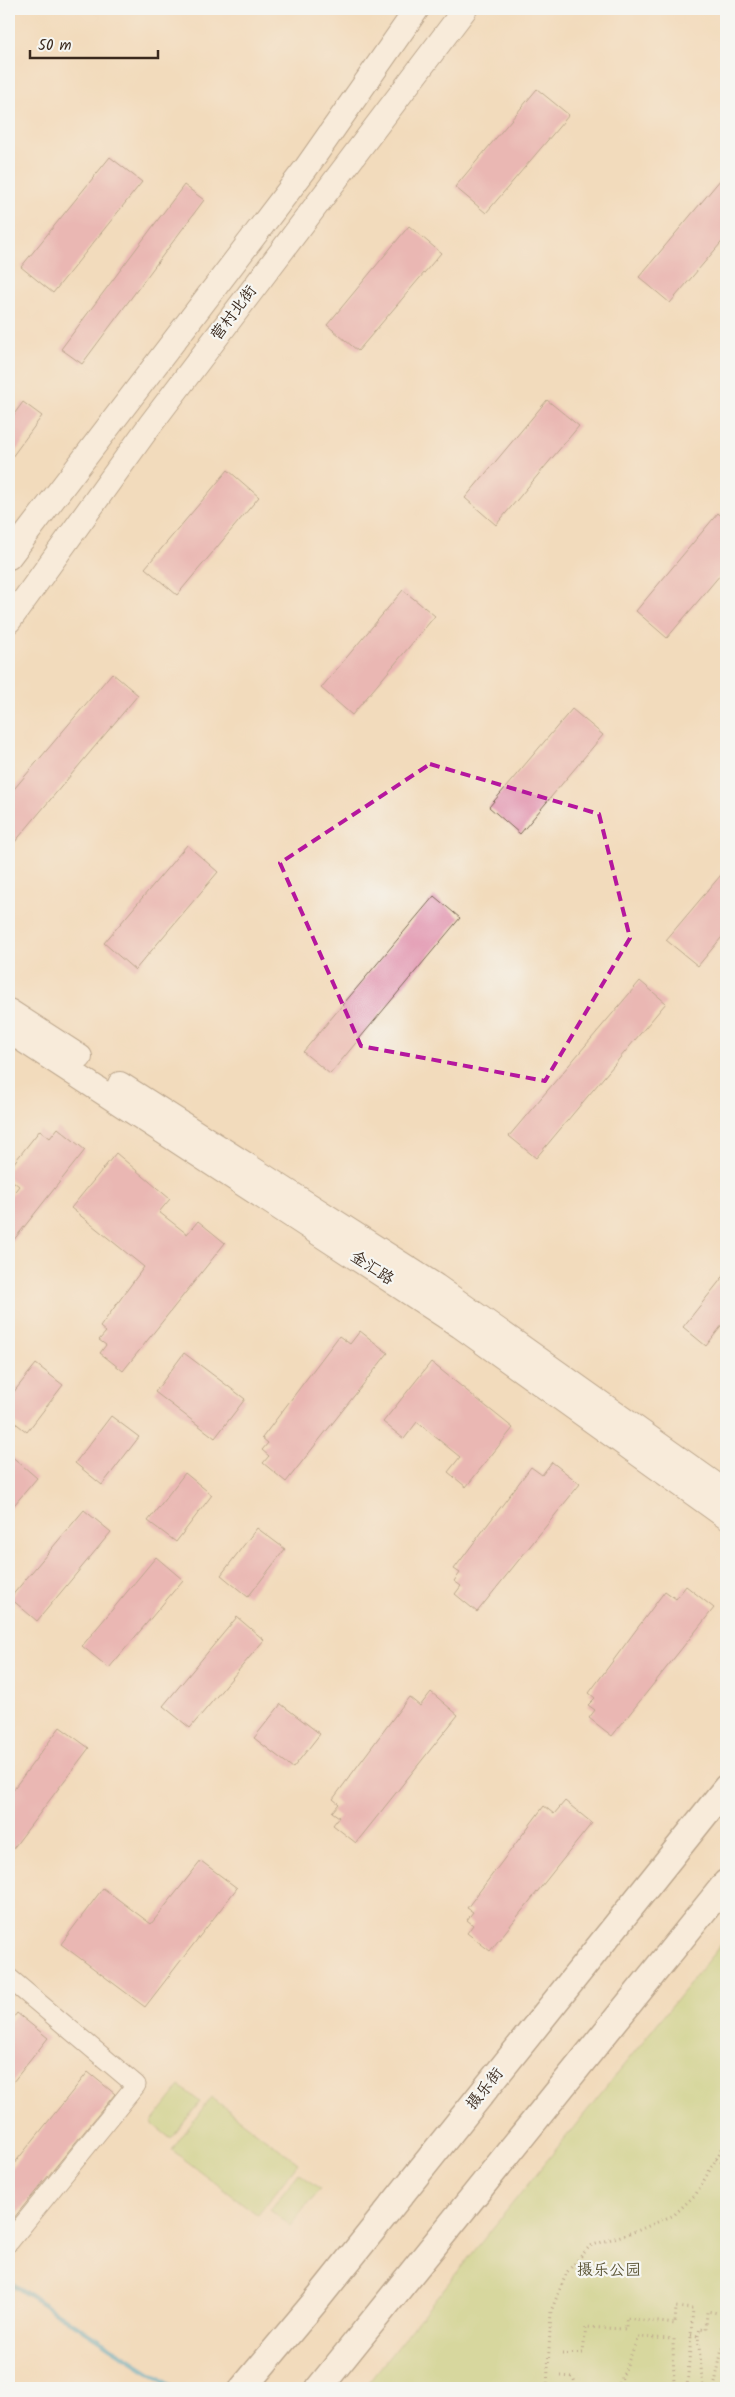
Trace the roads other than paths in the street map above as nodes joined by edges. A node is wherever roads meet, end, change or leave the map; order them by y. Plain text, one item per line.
1 (417, 9) edge
2 (465, 9) edge
3 (9, 557) edge
4 (9, 622) edge
5 (9, 1011) edge
6 (9, 1031) edge
7 (726, 1492) edge
8 (726, 1517) edge
9 (726, 1788) edge
10 (726, 1883) edge
11 (9, 1978) edge
12 (9, 2242) edge
13 (242, 2388) edge
14 (319, 2388) edge

1 - 3 street, 营村北街
2 - 4 street, 营村北街
5 - 7 street, 金汇路
6 - 8 street, 金汇路
9 - 13 main road, 摄乐街
10 - 14 main road
11 - 12 street

